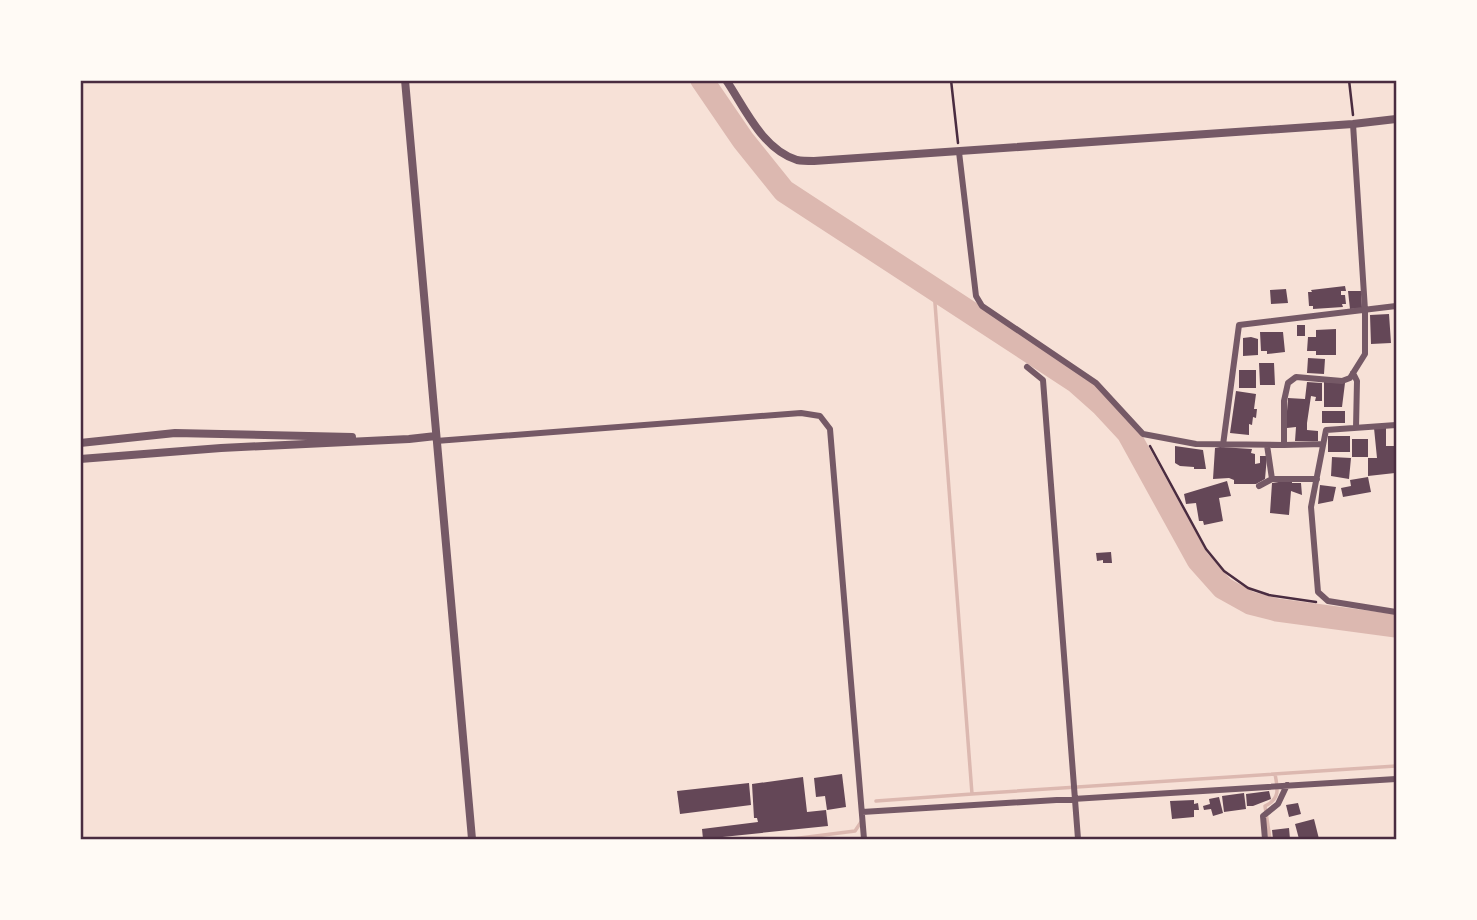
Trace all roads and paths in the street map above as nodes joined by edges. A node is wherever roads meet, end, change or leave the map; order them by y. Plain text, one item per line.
1 (405, 80) edge
2 (726, 80) edge
3 (951, 80) edge
4 (1349, 80) edge
5 (1396, 119) edge
6 (1353, 124) junction
7 (959, 152) junction
8 (1396, 306) edge
9 (1365, 310) junction
10 (1027, 367) dead end
11 (1353, 373) junction
12 (1396, 425) edge
13 (1356, 428) junction
14 (1143, 434) junction
15 (436, 438) junction
16 (80, 443) edge
17 (1324, 444) junction
18 (1223, 445) junction
19 (1267, 445) junction
20 (1284, 445) junction
21 (80, 459) edge
22 (1272, 479) junction
23 (1317, 479) junction
24 (1259, 486) dead end
25 (1322, 598) junction
26 (1396, 612) edge
27 (1396, 779) edge
28 (1287, 785) junction
29 (1074, 799) junction
30 (862, 812) junction
31 (472, 839) edge
32 (864, 839) edge
33 (1078, 839) edge
34 (1265, 839) edge

1 - 15 street
2 - 7 street
3 - 7 path
4 - 6 path
5 - 6 street
6 - 7 street
6 - 9 street
7 - 14 street
8 - 9 street
9 - 11 street
9 - 18 street
10 - 29 street
11 - 13 street
11 - 20 street
12 - 13 street
13 - 17 street
14 - 18 street
14 - 25 path
15 - 16 street
15 - 21 street
15 - 30 street
15 - 31 street
17 - 20 street
17 - 23 street
18 - 19 street
19 - 20 street
19 - 22 street
22 - 23 street
22 - 24 street
23 - 25 street
25 - 26 street
27 - 28 street
28 - 29 street
28 - 34 street
29 - 30 street
29 - 33 street
30 - 32 street

